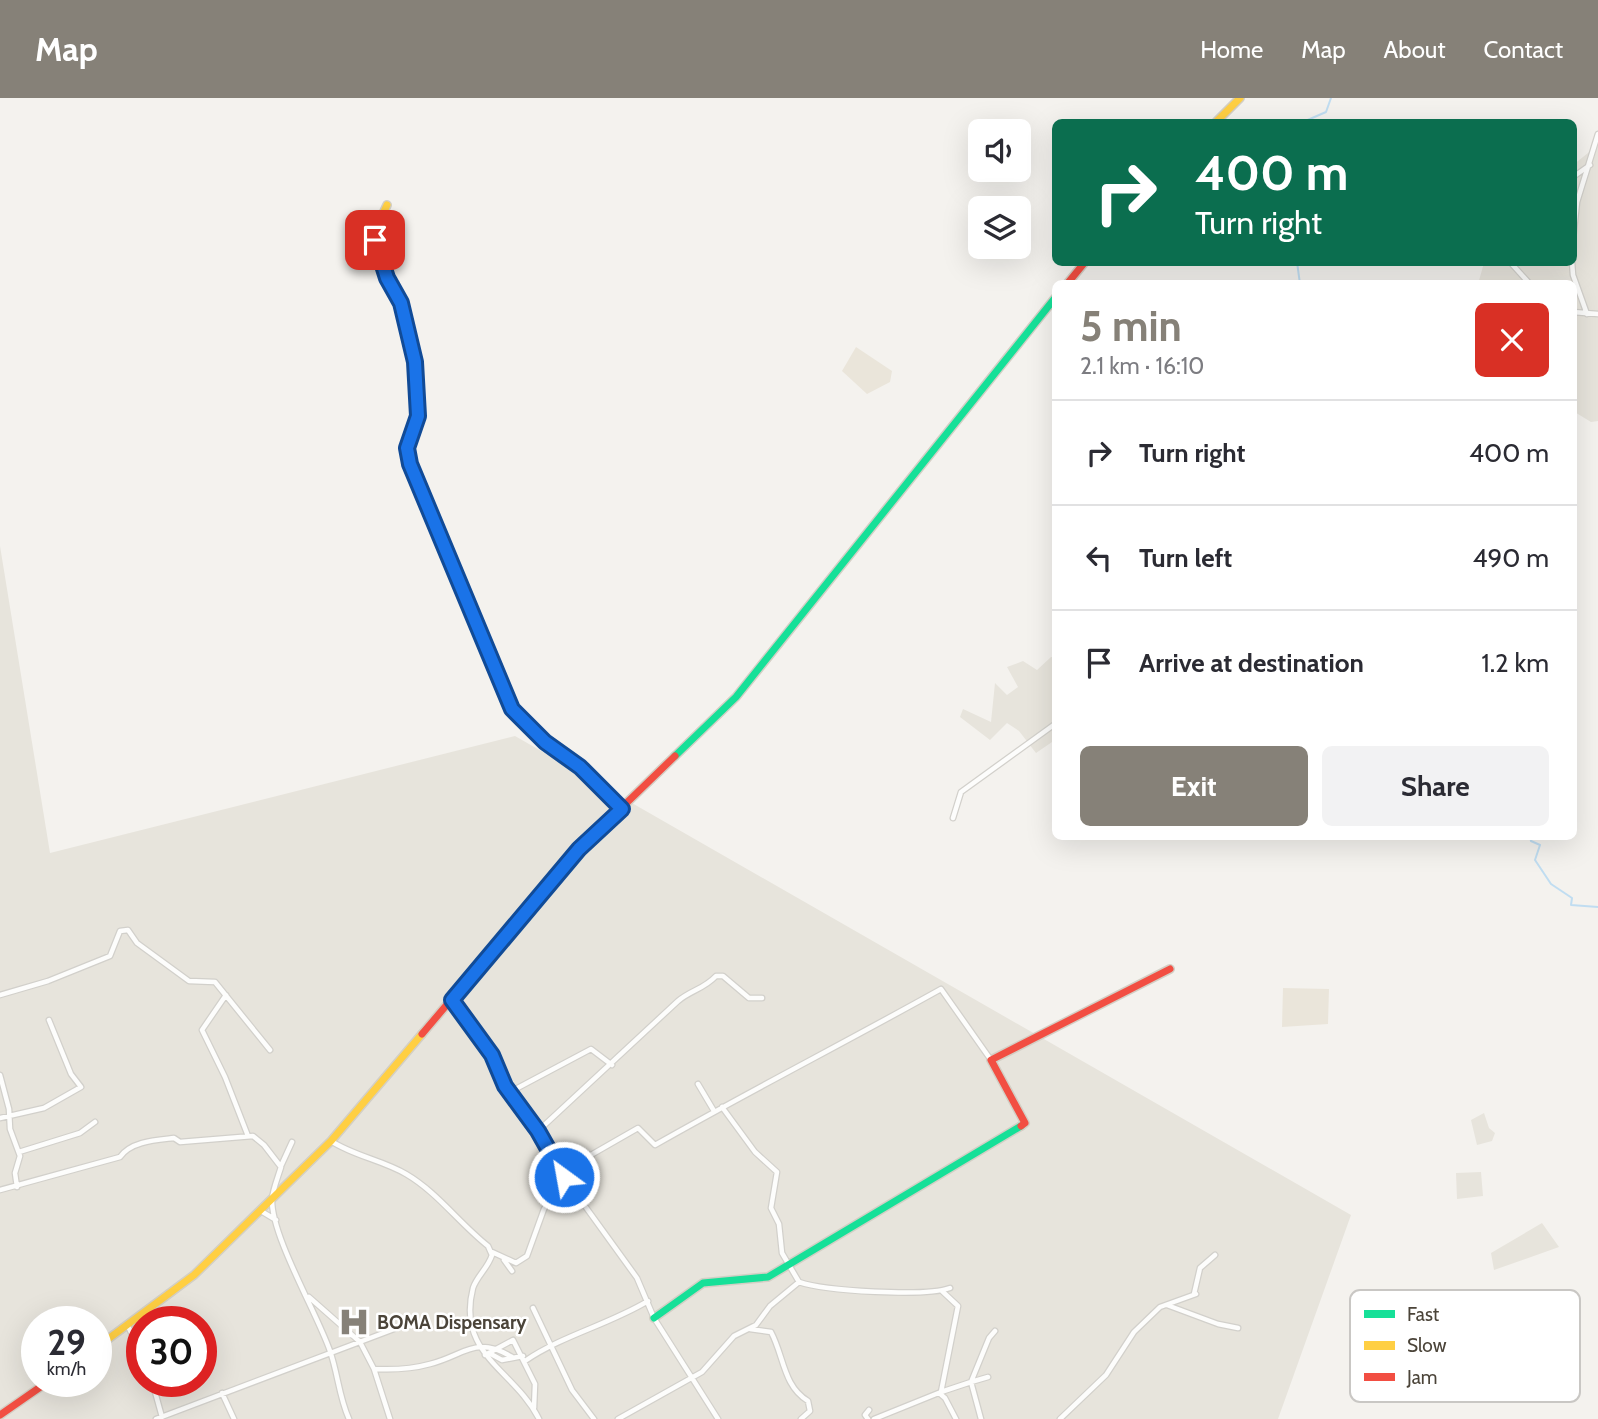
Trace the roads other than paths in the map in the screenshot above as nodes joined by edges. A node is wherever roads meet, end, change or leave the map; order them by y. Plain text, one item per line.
1 (1240, 98) edge
2 (1219, 119) edge
3 (1598, 134) edge
4 (1590, 165) junction
5 (1577, 174) edge
6 (1577, 202) edge
7 (387, 205) dead end
8 (1082, 266) edge
9 (1514, 266) edge
10 (1070, 280) edge
11 (1526, 280) edge
12 (1577, 286) edge
13 (1052, 302) edge
14 (1577, 313) edge
15 (1587, 314) junction
16 (1598, 314) edge
17 (1052, 726) edge
18 (622, 809) junction
19 (953, 818) dead end
20 (1170, 969) dead end
21 (0, 995) edge
22 (226, 995) junction
23 (762, 998) dead end
24 (452, 1000) junction
25 (48, 1020) dead end
26 (271, 1050) dead end
27 (991, 1060) junction
28 (612, 1065) junction
29 (0, 1075) edge
30 (698, 1084) dead end
31 (509, 1091) junction
32 (501, 1094) dead end
33 (722, 1107) junction
34 (714, 1111) junction
35 (9, 1117) junction
36 (0, 1118) edge
37 (95, 1122) dead end
38 (538, 1131) junction
39 (248, 1136) junction
40 (331, 1141) junction
41 (292, 1142) dead end
42 (19, 1152) junction
43 (281, 1167) junction
44 (564, 1174) junction
45 (17, 1187) junction
46 (0, 1190) edge
47 (272, 1199) junction
48 (261, 1211) junction
49 (276, 1220) junction
50 (491, 1252) junction
51 (1216, 1255) dead end
52 (504, 1259) junction
53 (787, 1265) junction
54 (512, 1271) dead end
55 (799, 1282) junction
56 (950, 1288) dead end
57 (942, 1291) junction
58 (307, 1295) junction
59 (648, 1301) junction
60 (1167, 1304) junction
61 (153, 1306) edge
62 (533, 1308) dead end
63 (654, 1318) junction
64 (402, 1326) dead end
65 (750, 1328) junction
66 (1238, 1328) dead end
67 (995, 1331) dead end
68 (360, 1342) junction
69 (551, 1346) junction
70 (481, 1347) junction
71 (497, 1348) junction
72 (330, 1353) junction
73 (487, 1354) junction
74 (512, 1357) junction
75 (524, 1359) junction
76 (374, 1369) junction
77 (988, 1377) dead end
78 (693, 1378) junction
79 (971, 1382) junction
80 (940, 1392) junction
81 (222, 1393) junction
82 (26, 1397) edge
83 (156, 1397) edge
84 (534, 1409) junction
85 (869, 1410) dead end
86 (0, 1415) edge
87 (162, 1417) junction
88 (4, 1419) edge
89 (156, 1419) edge
90 (234, 1419) edge
91 (349, 1419) edge
92 (390, 1419) edge
93 (539, 1419) edge
94 (594, 1419) edge
95 (618, 1419) edge
96 (718, 1419) edge
97 (801, 1419) edge
98 (868, 1419) edge
99 (874, 1419) edge
100 (956, 1419) edge
101 (983, 1419) edge
102 (1060, 1419) edge

1 - 2 main road
3 - 4 street
4 - 5 street
4 - 6 street
7 - 18 main road
8 - 10 main road
9 - 11 street
12 - 15 street
13 - 18 main road
14 - 15 street
15 - 16 street
17 - 19 street
18 - 24 main road
20 - 27 main road
21 - 22 street
22 - 26 street
22 - 39 street
23 - 28 street
24 - 31 street
24 - 40 main road
25 - 35 street
27 - 33 street
27 - 53 main road
28 - 31 street
28 - 38 street
29 - 35 street
30 - 34 street
31 - 32 street
31 - 38 street
33 - 34 street
33 - 53 street
34 - 44 street
35 - 36 street
35 - 42 street
37 - 42 street
38 - 44 street
39 - 43 street
39 - 45 street
40 - 47 main road
40 - 50 street
41 - 43 street
42 - 45 street
43 - 47 street
44 - 52 street
44 - 59 street
45 - 46 street
47 - 48 main road
47 - 49 street
48 - 49 street
48 - 61 main road
49 - 58 street
50 - 52 street
50 - 70 street
51 - 60 street
52 - 54 street
53 - 55 street
53 - 63 main road
55 - 57 street
55 - 65 street
56 - 57 street
57 - 80 street
58 - 68 street
58 - 72 street
59 - 63 street
59 - 69 street
60 - 66 street
60 - 102 street
62 - 69 street
63 - 78 street
64 - 68 street
65 - 78 street
65 - 97 street
67 - 79 street
68 - 72 street
68 - 76 street
69 - 75 street
69 - 94 street
70 - 71 street
70 - 73 street
70 - 76 street
71 - 73 street
71 - 74 street
71 - 75 street
72 - 81 street
72 - 91 street
73 - 74 street
73 - 84 street
74 - 75 street
75 - 84 street
76 - 92 street
77 - 79 street
78 - 95 street
78 - 96 street
79 - 80 street
79 - 101 street
80 - 99 street
80 - 100 street
81 - 87 street
81 - 90 street
82 - 86 main road
83 - 87 street
84 - 93 street
85 - 98 street
86 - 88 street
87 - 89 street

